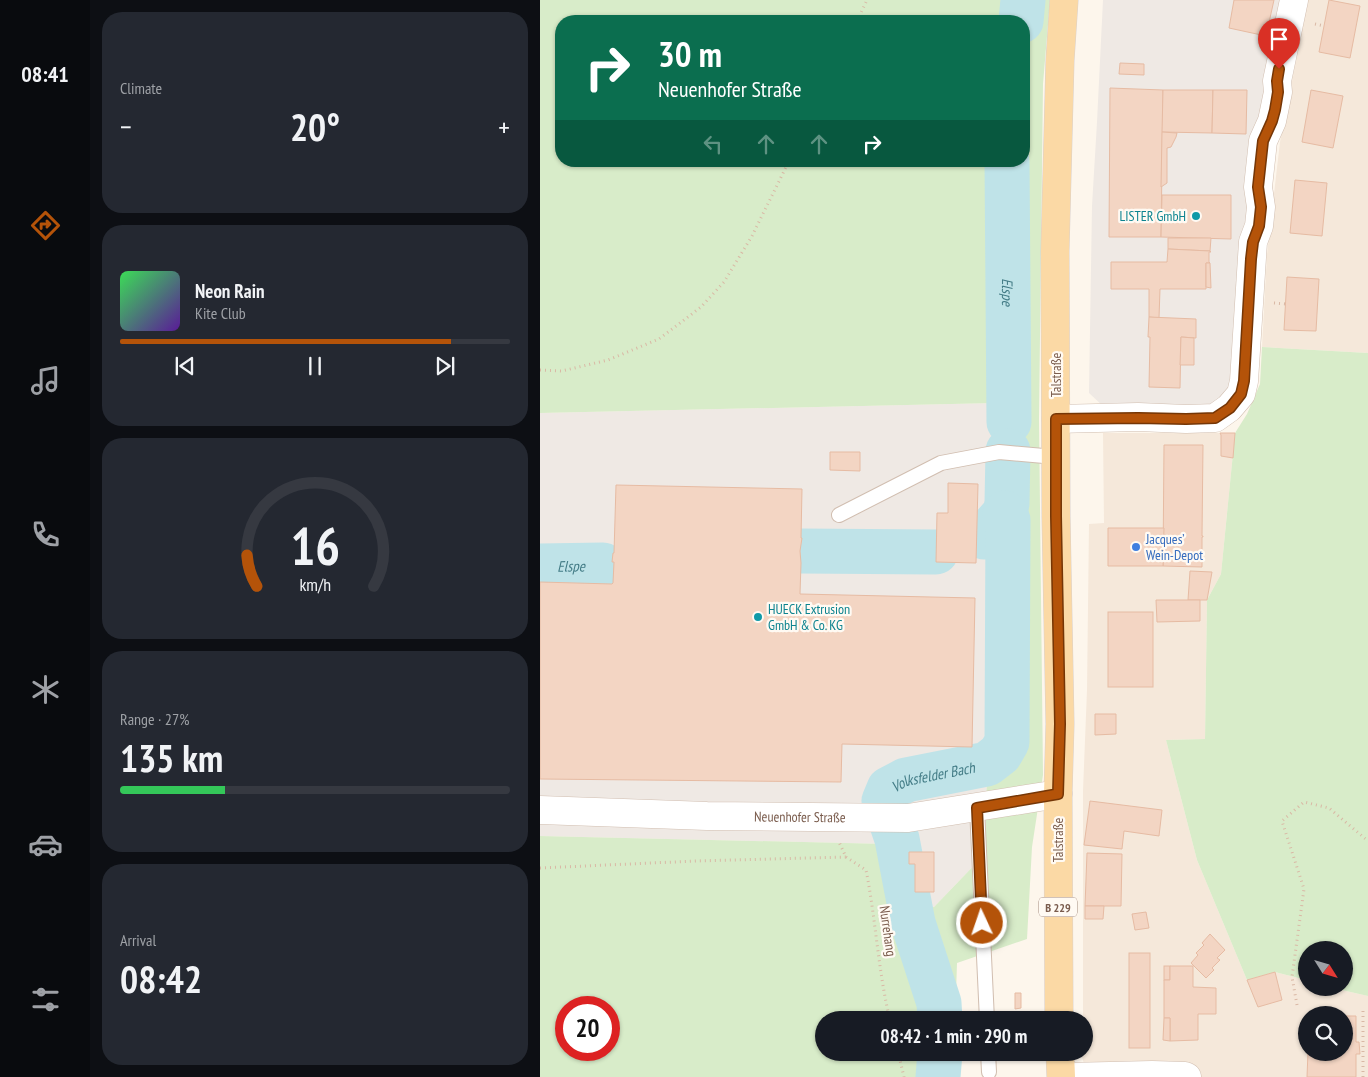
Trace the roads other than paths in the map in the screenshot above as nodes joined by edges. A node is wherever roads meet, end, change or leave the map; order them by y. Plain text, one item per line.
1 (1064, 0) edge
2 (1294, 0) edge
3 (1056, 419) junction
4 (1055, 457) junction
5 (838, 515) dead end
6 (1058, 794) junction
7 (977, 808) junction
8 (540, 810) edge
9 (987, 1011) edge
10 (1059, 1011) edge
11 (988, 1061) edge
12 (1060, 1061) edge
13 (989, 1072) dead end
14 (1061, 1077) edge
15 (1068, 1077) edge
16 (1188, 1077) edge

1 - 3 main road, Talstraße / B 229
2 - 3 street
3 - 4 main road, Talstraße / B 229
4 - 5 lane
4 - 6 main road, Talstraße / B 229
6 - 7 street, Neuenhofer Straße
6 - 10 main road, Talstraße / B 229
7 - 8 street, Neuenhofer Straße
7 - 9 lane
11 - 13 lane
12 - 14 main road
15 - 16 street

